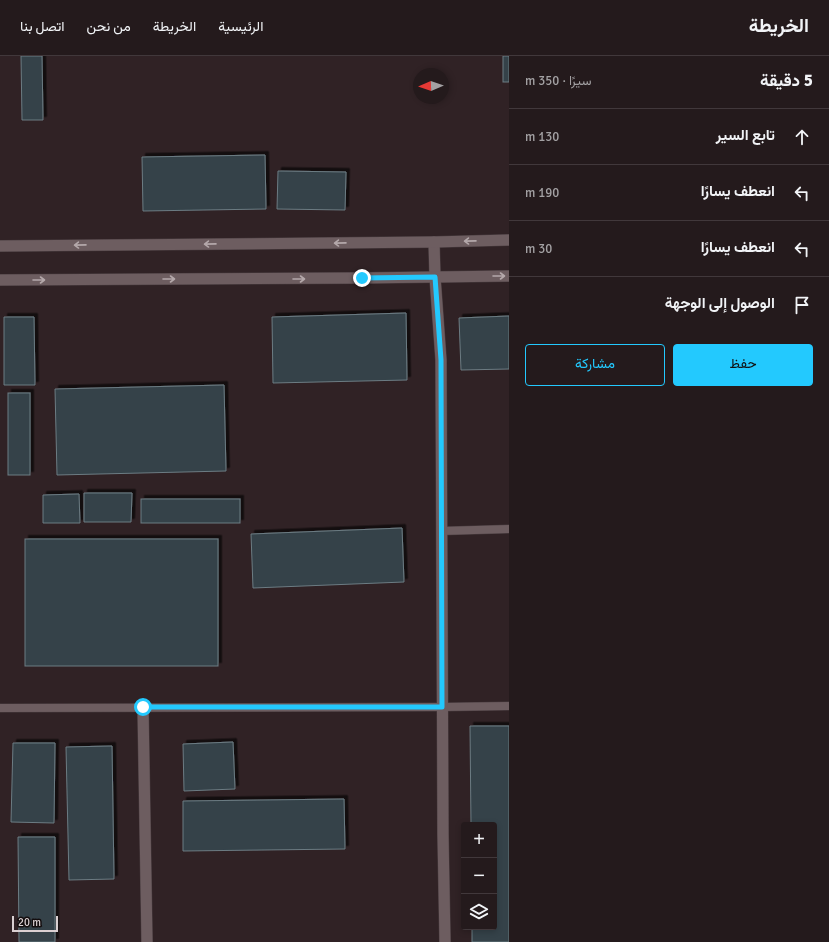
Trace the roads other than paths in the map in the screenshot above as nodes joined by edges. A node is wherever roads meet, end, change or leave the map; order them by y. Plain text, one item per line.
1 (509, 240) edge
2 (434, 242) junction
3 (0, 246) edge
4 (509, 276) edge
5 (435, 277) junction
6 (0, 280) edge
7 (509, 530) edge
8 (441, 531) junction
9 (509, 706) edge
10 (143, 707) junction
11 (442, 707) junction
12 (0, 708) edge
13 (147, 942) edge
14 (445, 942) edge

1 -> 2 street
2 -> 3 street
2 - 5 street
5 -> 4 street
6 -> 5 street
5 - 8 street
7 - 8 lane
8 - 11 street
9 - 11 lane
10 - 11 lane
10 - 12 lane
10 - 13 street
11 - 14 street

